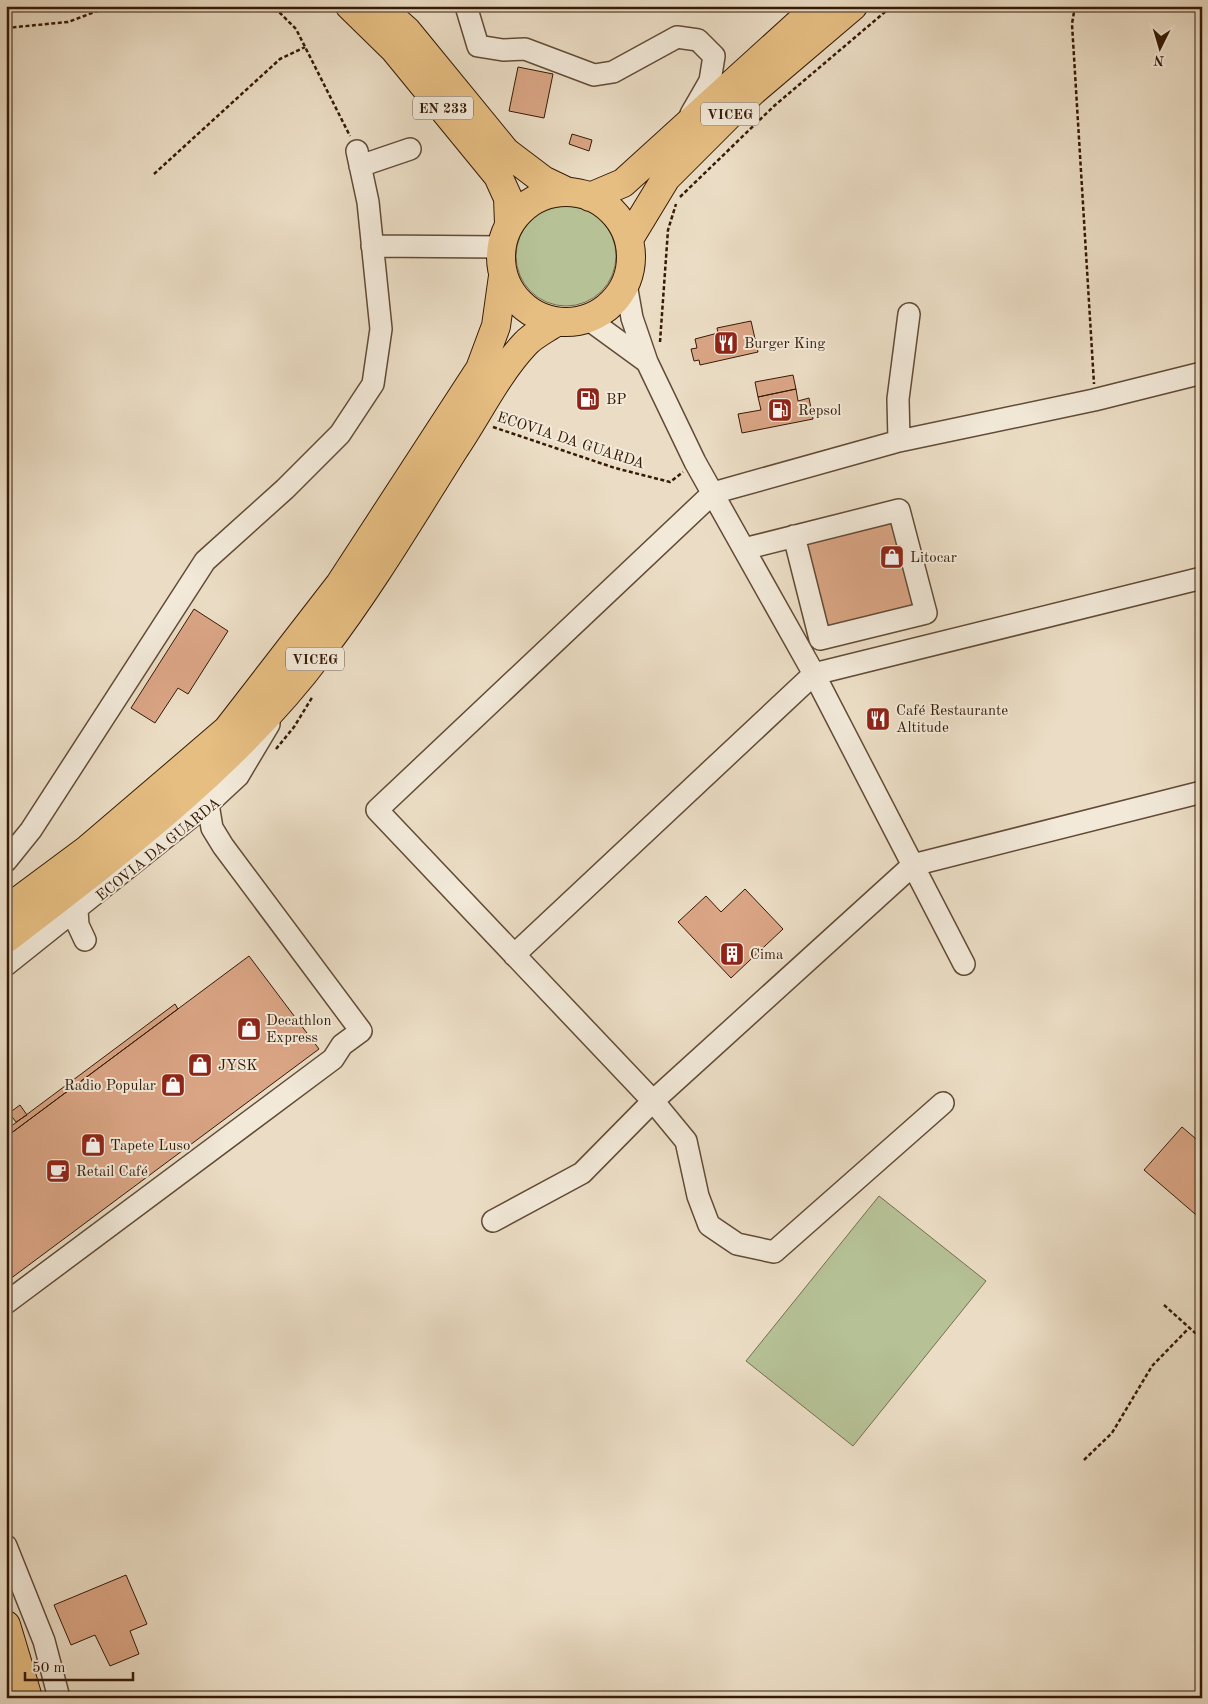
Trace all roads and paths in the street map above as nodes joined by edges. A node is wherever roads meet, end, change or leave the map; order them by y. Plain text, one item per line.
1 (125, 6) edge
2 (261, 6) edge
3 (350, 6) edge
4 (379, 6) edge
5 (400, 6) edge
6 (466, 6) edge
7 (818, 6) edge
8 (853, 6) edge
9 (892, 6) edge
10 (1075, 6) edge
11 (6, 28) edge
12 (305, 47) junction
13 (459, 94) junction
14 (679, 134) junction
15 (410, 149) dead end
16 (359, 158) junction
17 (154, 174) dead end
18 (579, 194) junction
19 (505, 236) junction
20 (629, 239) junction
21 (372, 246) junction
22 (503, 276) junction
23 (626, 284) junction
24 (909, 314) dead end
25 (588, 319) junction
26 (556, 322) junction
27 (654, 356) junction
28 (1202, 373) edge
29 (1094, 400) junction
30 (485, 424) dead end
31 (900, 441) junction
32 (695, 462) junction
33 (713, 493) junction
34 (794, 536) junction
35 (744, 549) junction
36 (1202, 578) edge
37 (814, 674) junction
38 (303, 691) junction
39 (275, 750) dead end
40 (1202, 792) edge
41 (208, 804) junction
42 (177, 830) junction
43 (223, 846) junction
44 (6, 861) edge
45 (913, 865) junction
46 (6, 910) edge
47 (76, 910) junction
48 (58, 925) junction
49 (6, 939) edge
50 (514, 955) junction
51 (964, 964) dead end
52 (6, 965) edge
53 (653, 1101) junction
54 (943, 1103) dead end
55 (493, 1221) dead end
56 (6, 1303) edge
57 (1164, 1306) dead end
58 (1189, 1328) junction
59 (1202, 1338) edge
60 (1084, 1460) dead end
61 (6, 1546) edge
62 (6, 1625) edge
63 (28, 1698) edge
64 (59, 1698) edge

1 - 11 path
2 - 12 path
3 - 19 main road, EN 233
4 - 13 main road, EN 233
5 - 13 street
6 - 14 street
7 - 14 main road, VICEG
8 - 20 main road, VICEG
9 - 27 path
10 - 29 path
12 - 16 path
12 - 17 path
13 - 18 main road, EN 233
14 - 18 main road, VICEG
15 - 16 street
16 - 21 street
18 - 19 main road
18 - 20 main road
19 - 21 street
19 - 22 main road
20 - 23 main road
21 - 44 street
22 - 26 main road
22 - 46 main road, VICEG
23 - 25 main road
23 - 27 street
24 - 31 street
25 - 26 main road
25 - 27 street
26 - 38 main road, VICEG
27 - 32 street
28 - 29 street
29 - 31 street
30 - 32 path, ECOVIA DA GUARDA
31 - 33 street
32 - 33 street
33 - 35 street
33 - 50 street
34 - 34 street
34 - 35 street
35 - 37 street
36 - 37 street
37 - 45 street
37 - 50 street
38 - 39 path
38 - 41 street
38 - 49 main road, VICEG
40 - 45 street
41 - 42 street
41 - 43 street
42 - 43 street
42 - 47 street
43 - 56 street
45 - 51 street
45 - 53 street
47 - 48 street
47 - 48 street
48 - 52 street
50 - 53 street
53 - 54 street
53 - 55 street
57 - 58 path
58 - 59 path
58 - 60 path
61 - 64 street
62 - 63 main road

